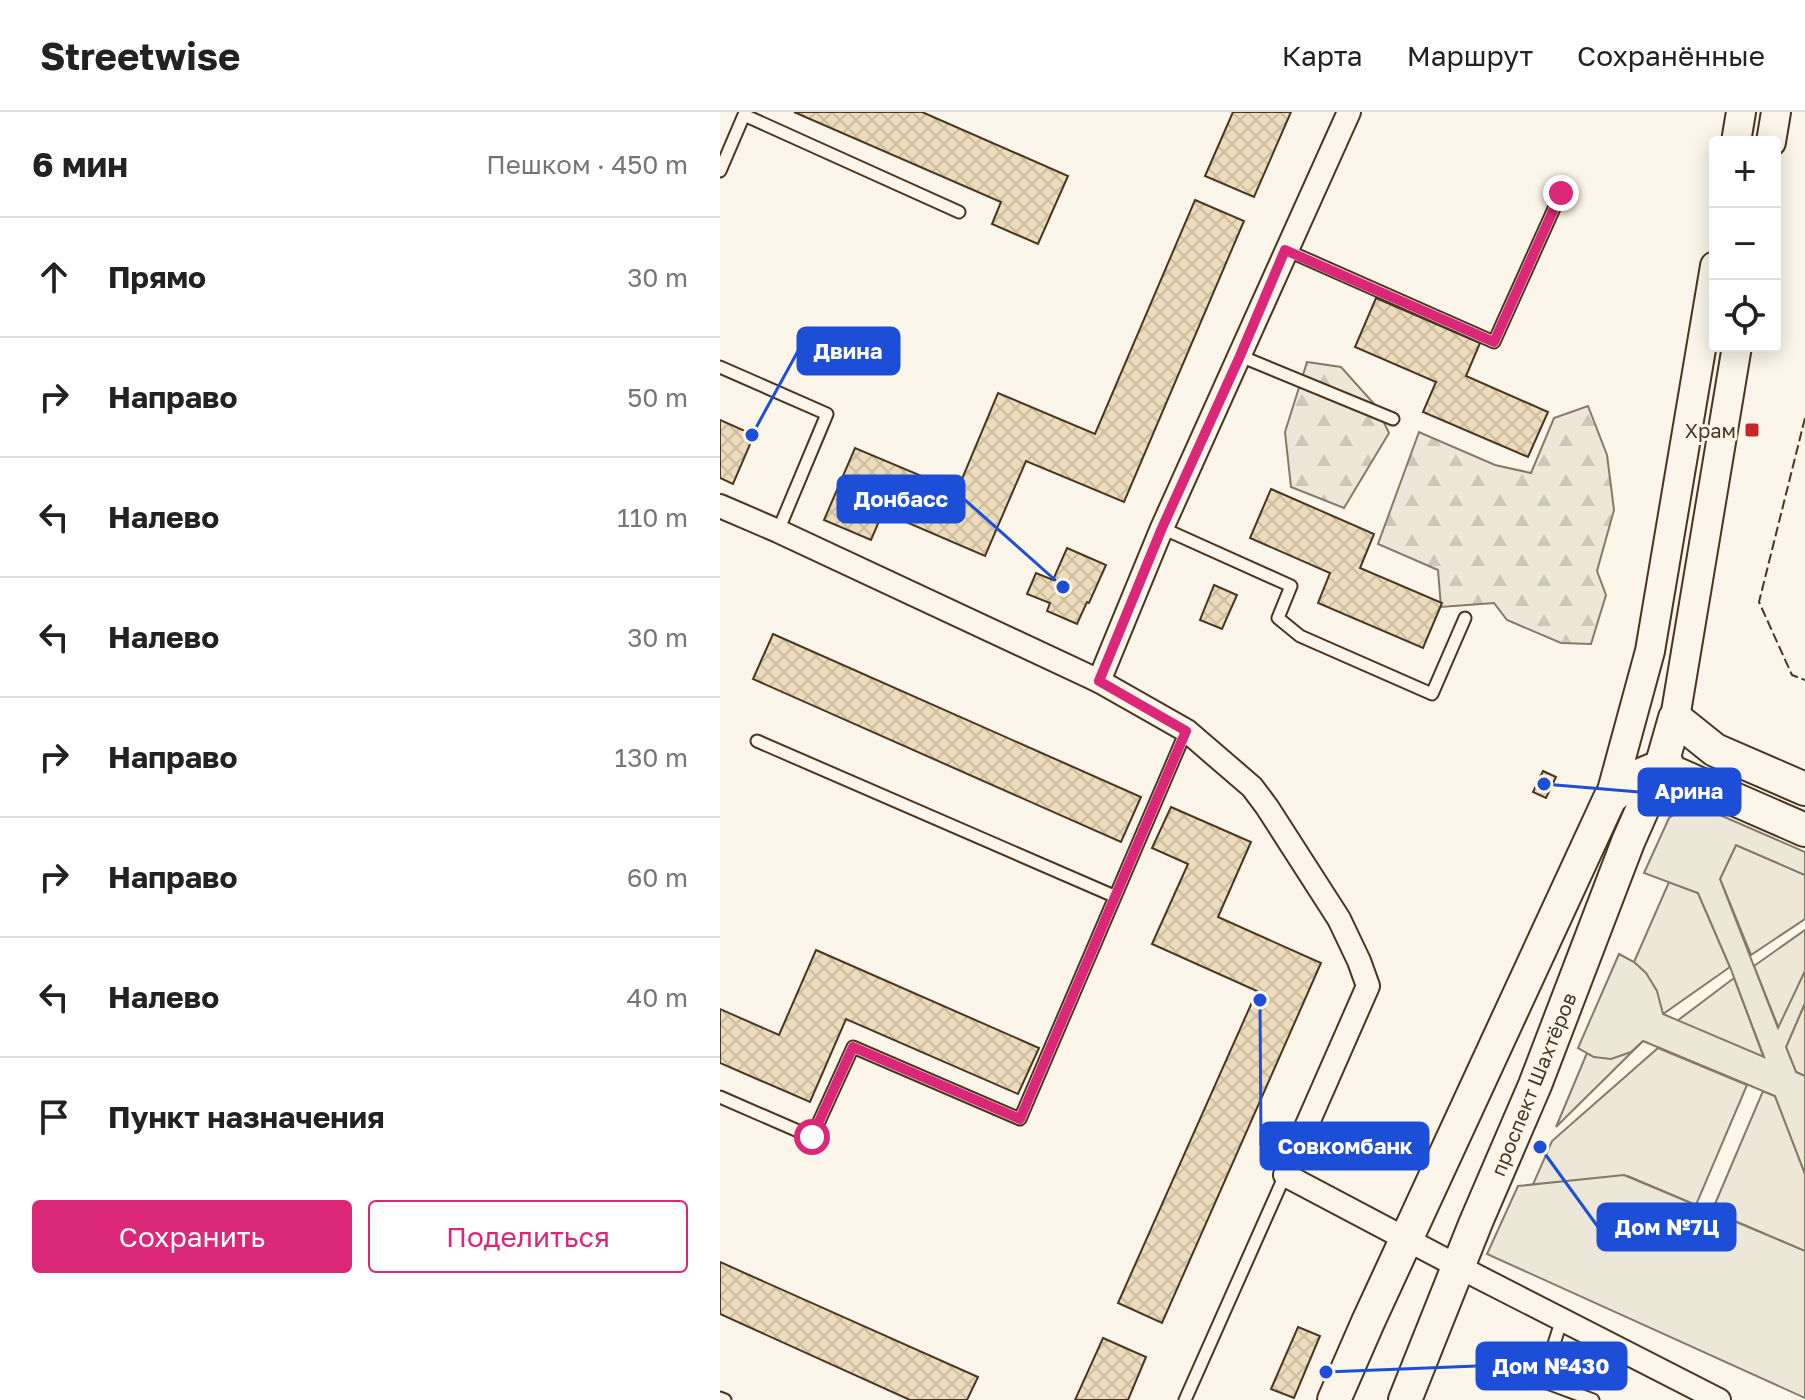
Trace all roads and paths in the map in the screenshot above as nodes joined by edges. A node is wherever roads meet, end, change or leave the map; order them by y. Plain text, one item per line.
1 (1349, 112) edge
2 (1741, 112) edge
3 (1776, 112) edge
4 (1737, 136) edge
5 (1772, 136) edge
6 (720, 171) edge
7 (1561, 193) dead end
8 (959, 212) dead end
9 (1285, 250) junction
10 (1713, 280) edge
11 (1736, 352) edge
12 (1240, 356) junction
13 (720, 367) edge
14 (1393, 419) dead end
15 (720, 506) edge
16 (1162, 528) junction
17 (778, 531) junction
18 (1465, 618) dead end
19 (1643, 679) junction
20 (1099, 681) junction
21 (1675, 718) junction
22 (1186, 731) junction
23 (757, 741) dead end
24 (1715, 750) junction
25 (1661, 767) junction
26 (1805, 789) edge
27 (1610, 798) junction
28 (1805, 830) edge
29 (1114, 896) junction
30 (720, 1097) edge
31 (1285, 1175) junction
32 (1407, 1239) junction
33 (1459, 1267) junction
34 (1562, 1319) junction
35 (1185, 1400) edge
36 (1334, 1400) edge
37 (1405, 1400) edge
38 (1593, 1400) edge
39 (1719, 1400) edge

1 - 9 street
2 - 4 street
3 - 5 street
6 - 8 lane
7 - 9 lane
9 - 12 street
10 - 19 street
11 - 21 street, проспект Шахтёров
12 - 14 lane
12 - 16 street
13 - 17 lane
15 - 17 street
16 - 18 lane
16 - 20 street
17 - 20 street
19 - 25 street
19 - 27 street
20 - 22 street
21 - 24 main road
21 - 25 main road, проспект Шахтёров
22 - 29 lane
22 - 31 street
23 - 29 lane
24 - 25 main road
24 - 26 main road
25 - 27 main road
25 - 28 main road
25 - 33 main road, проспект Шахтёров
27 - 32 main road
29 - 30 lane
31 - 32 street
31 - 35 lane
32 - 33 street
32 - 36 main road
33 - 34 street
33 - 37 main road, проспект Шахтёров
34 - 38 lane
34 - 39 street

